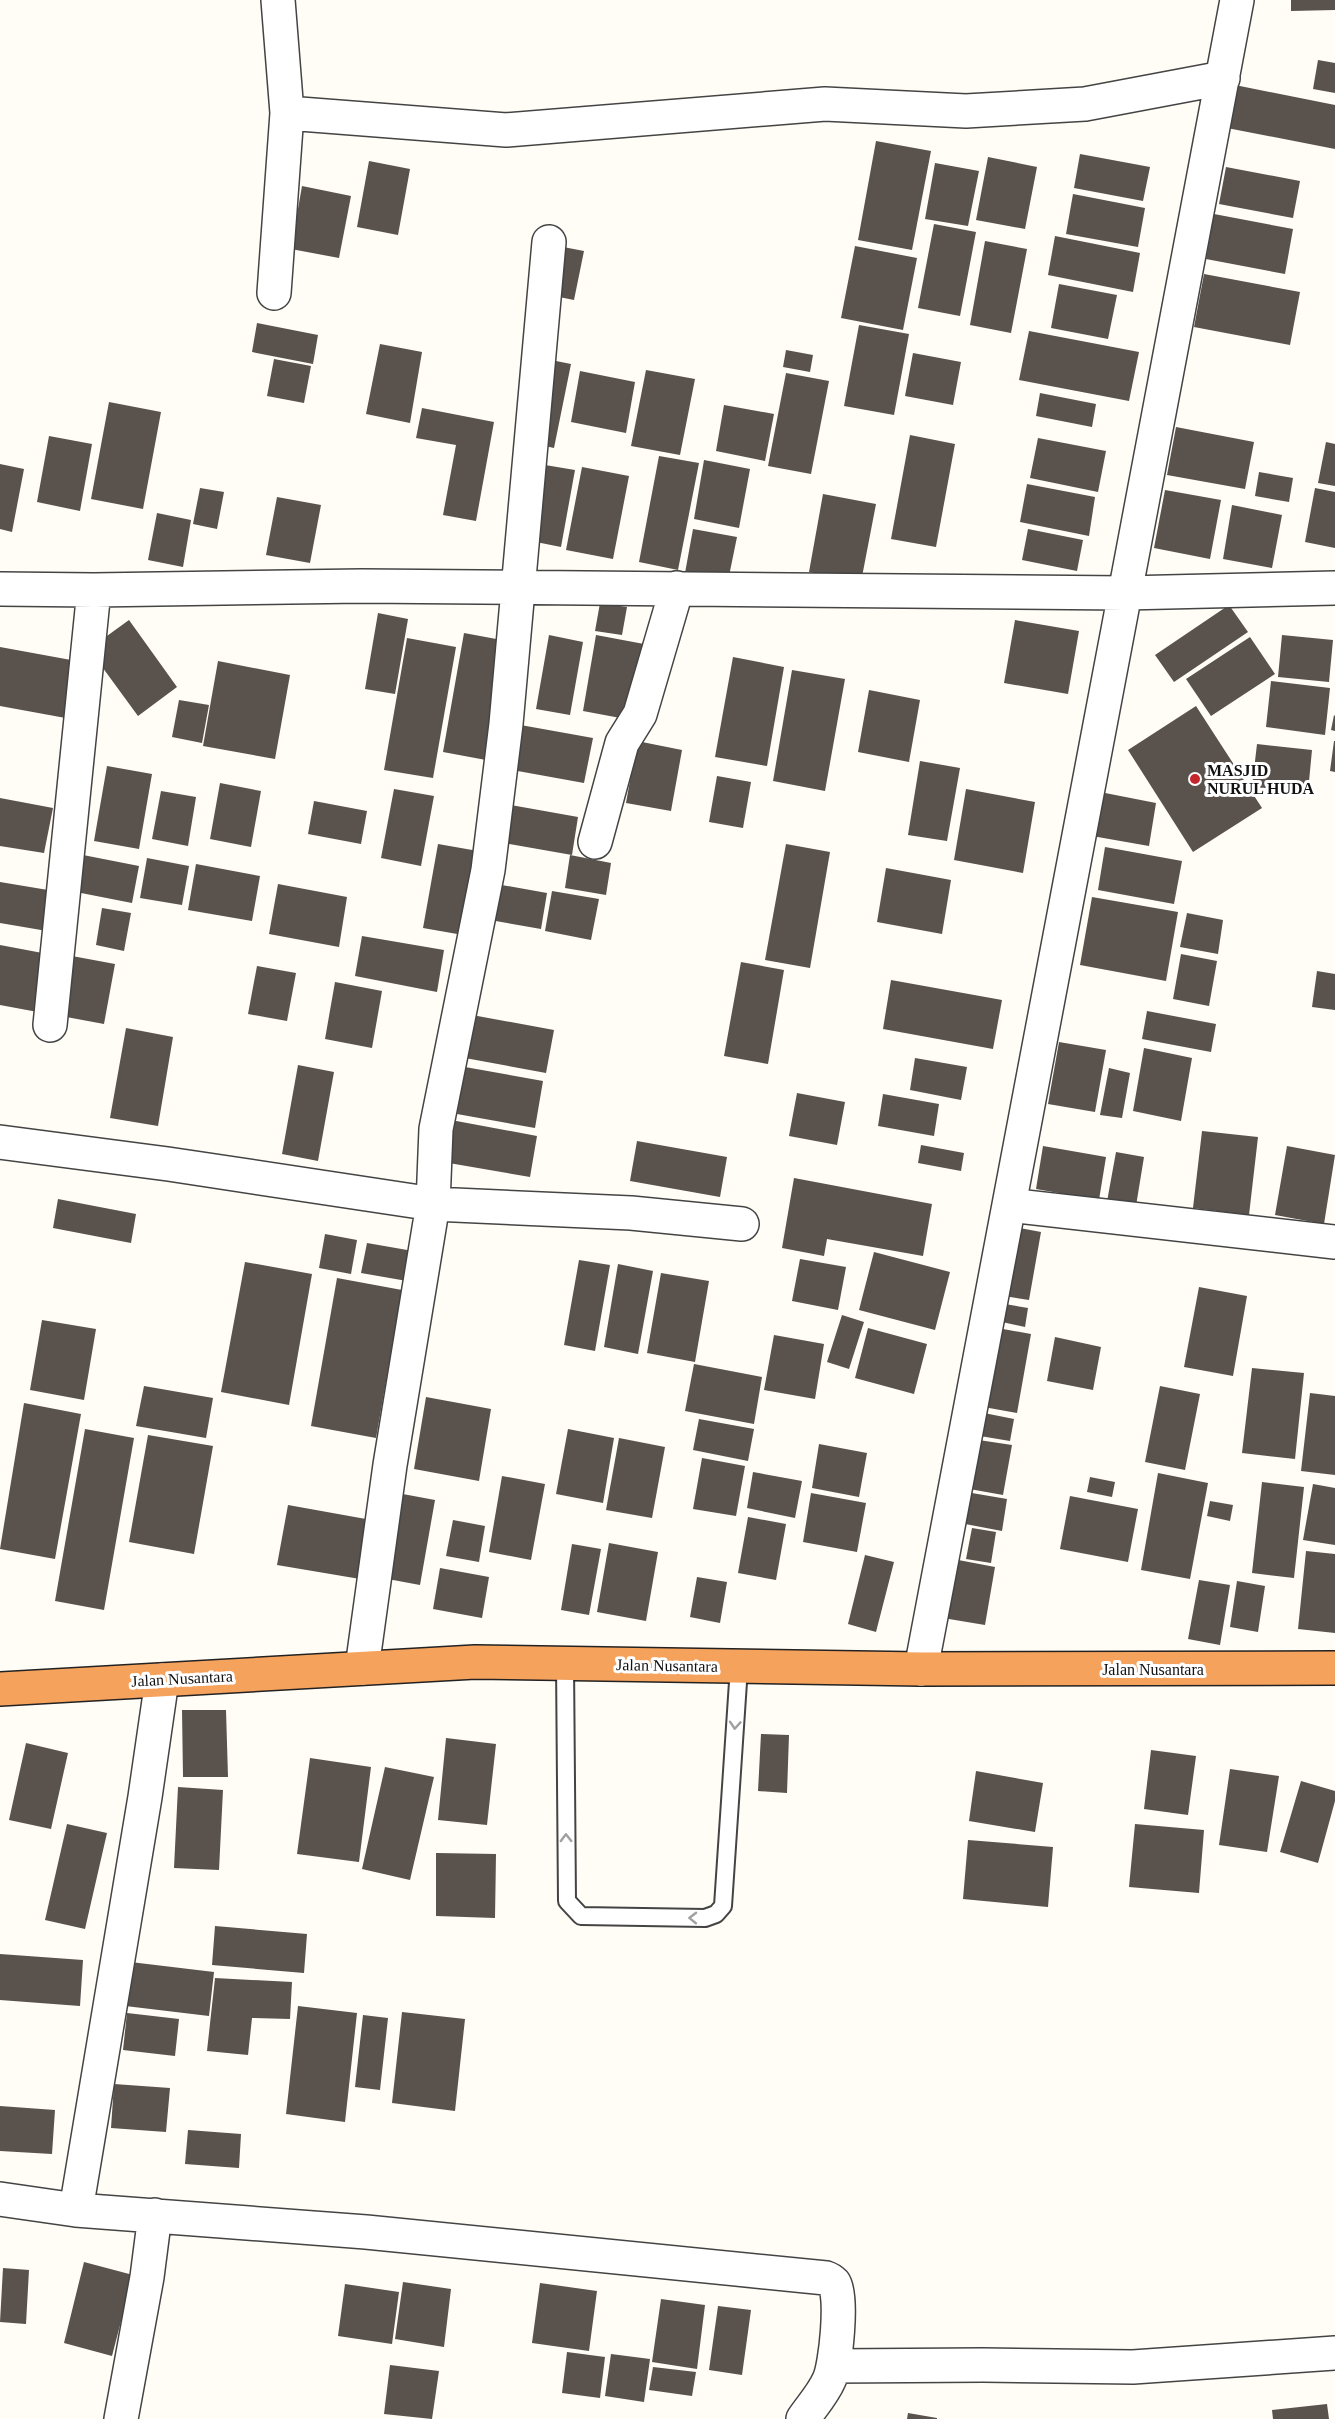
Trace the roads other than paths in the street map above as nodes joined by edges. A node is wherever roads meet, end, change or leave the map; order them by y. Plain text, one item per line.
1 (278, 0) edge
2 (1237, 0) edge
3 (1223, 78) junction
4 (287, 112) junction
5 (549, 242) dead end
6 (274, 294) dead end
7 (518, 587) junction
8 (677, 588) junction
9 (1335, 588) edge
10 (0, 589) edge
11 (94, 590) junction
12 (1125, 593) junction
13 (596, 842) dead end
14 (50, 1026) dead end
15 (0, 1142) edge
16 (433, 1204) junction
17 (1009, 1205) junction
18 (742, 1224) dead end
19 (1335, 1242) edge
20 (565, 1663) junction
21 (739, 1666) junction
22 (362, 1668) junction
23 (1335, 1668) edge
24 (921, 1669) junction
25 (162, 1680) junction
26 (0, 1689) edge
27 (0, 2199) edge
28 (76, 2210) junction
29 (155, 2215) junction
30 (1335, 2353) edge
31 (834, 2366) junction
32 (121, 2419) edge
33 (803, 2419) edge

1 - 4 street
2 - 3 street
3 - 4 street
3 - 12 street
4 - 6 street
5 - 7 street
7 - 8 street
7 - 11 street
7 - 16 street
8 - 12 street
8 - 13 street
9 - 12 street
10 - 11 street
11 - 14 street
12 - 17 street
15 - 16 street
16 - 18 street
16 - 22 street
17 - 19 street
17 - 24 street
20 - 21 highway, Jalan Nusantara
21 -> 20 lane
20 - 22 highway, Jalan Nusantara
21 - 24 highway, Jalan Nusantara
22 - 25 highway, Jalan Nusantara
23 - 24 highway, Jalan Nusantara
25 - 26 highway, Jalan Nusantara
25 - 28 street
27 - 28 street
28 - 29 street
29 - 31 street
29 - 32 street
30 - 31 street
31 - 33 street

